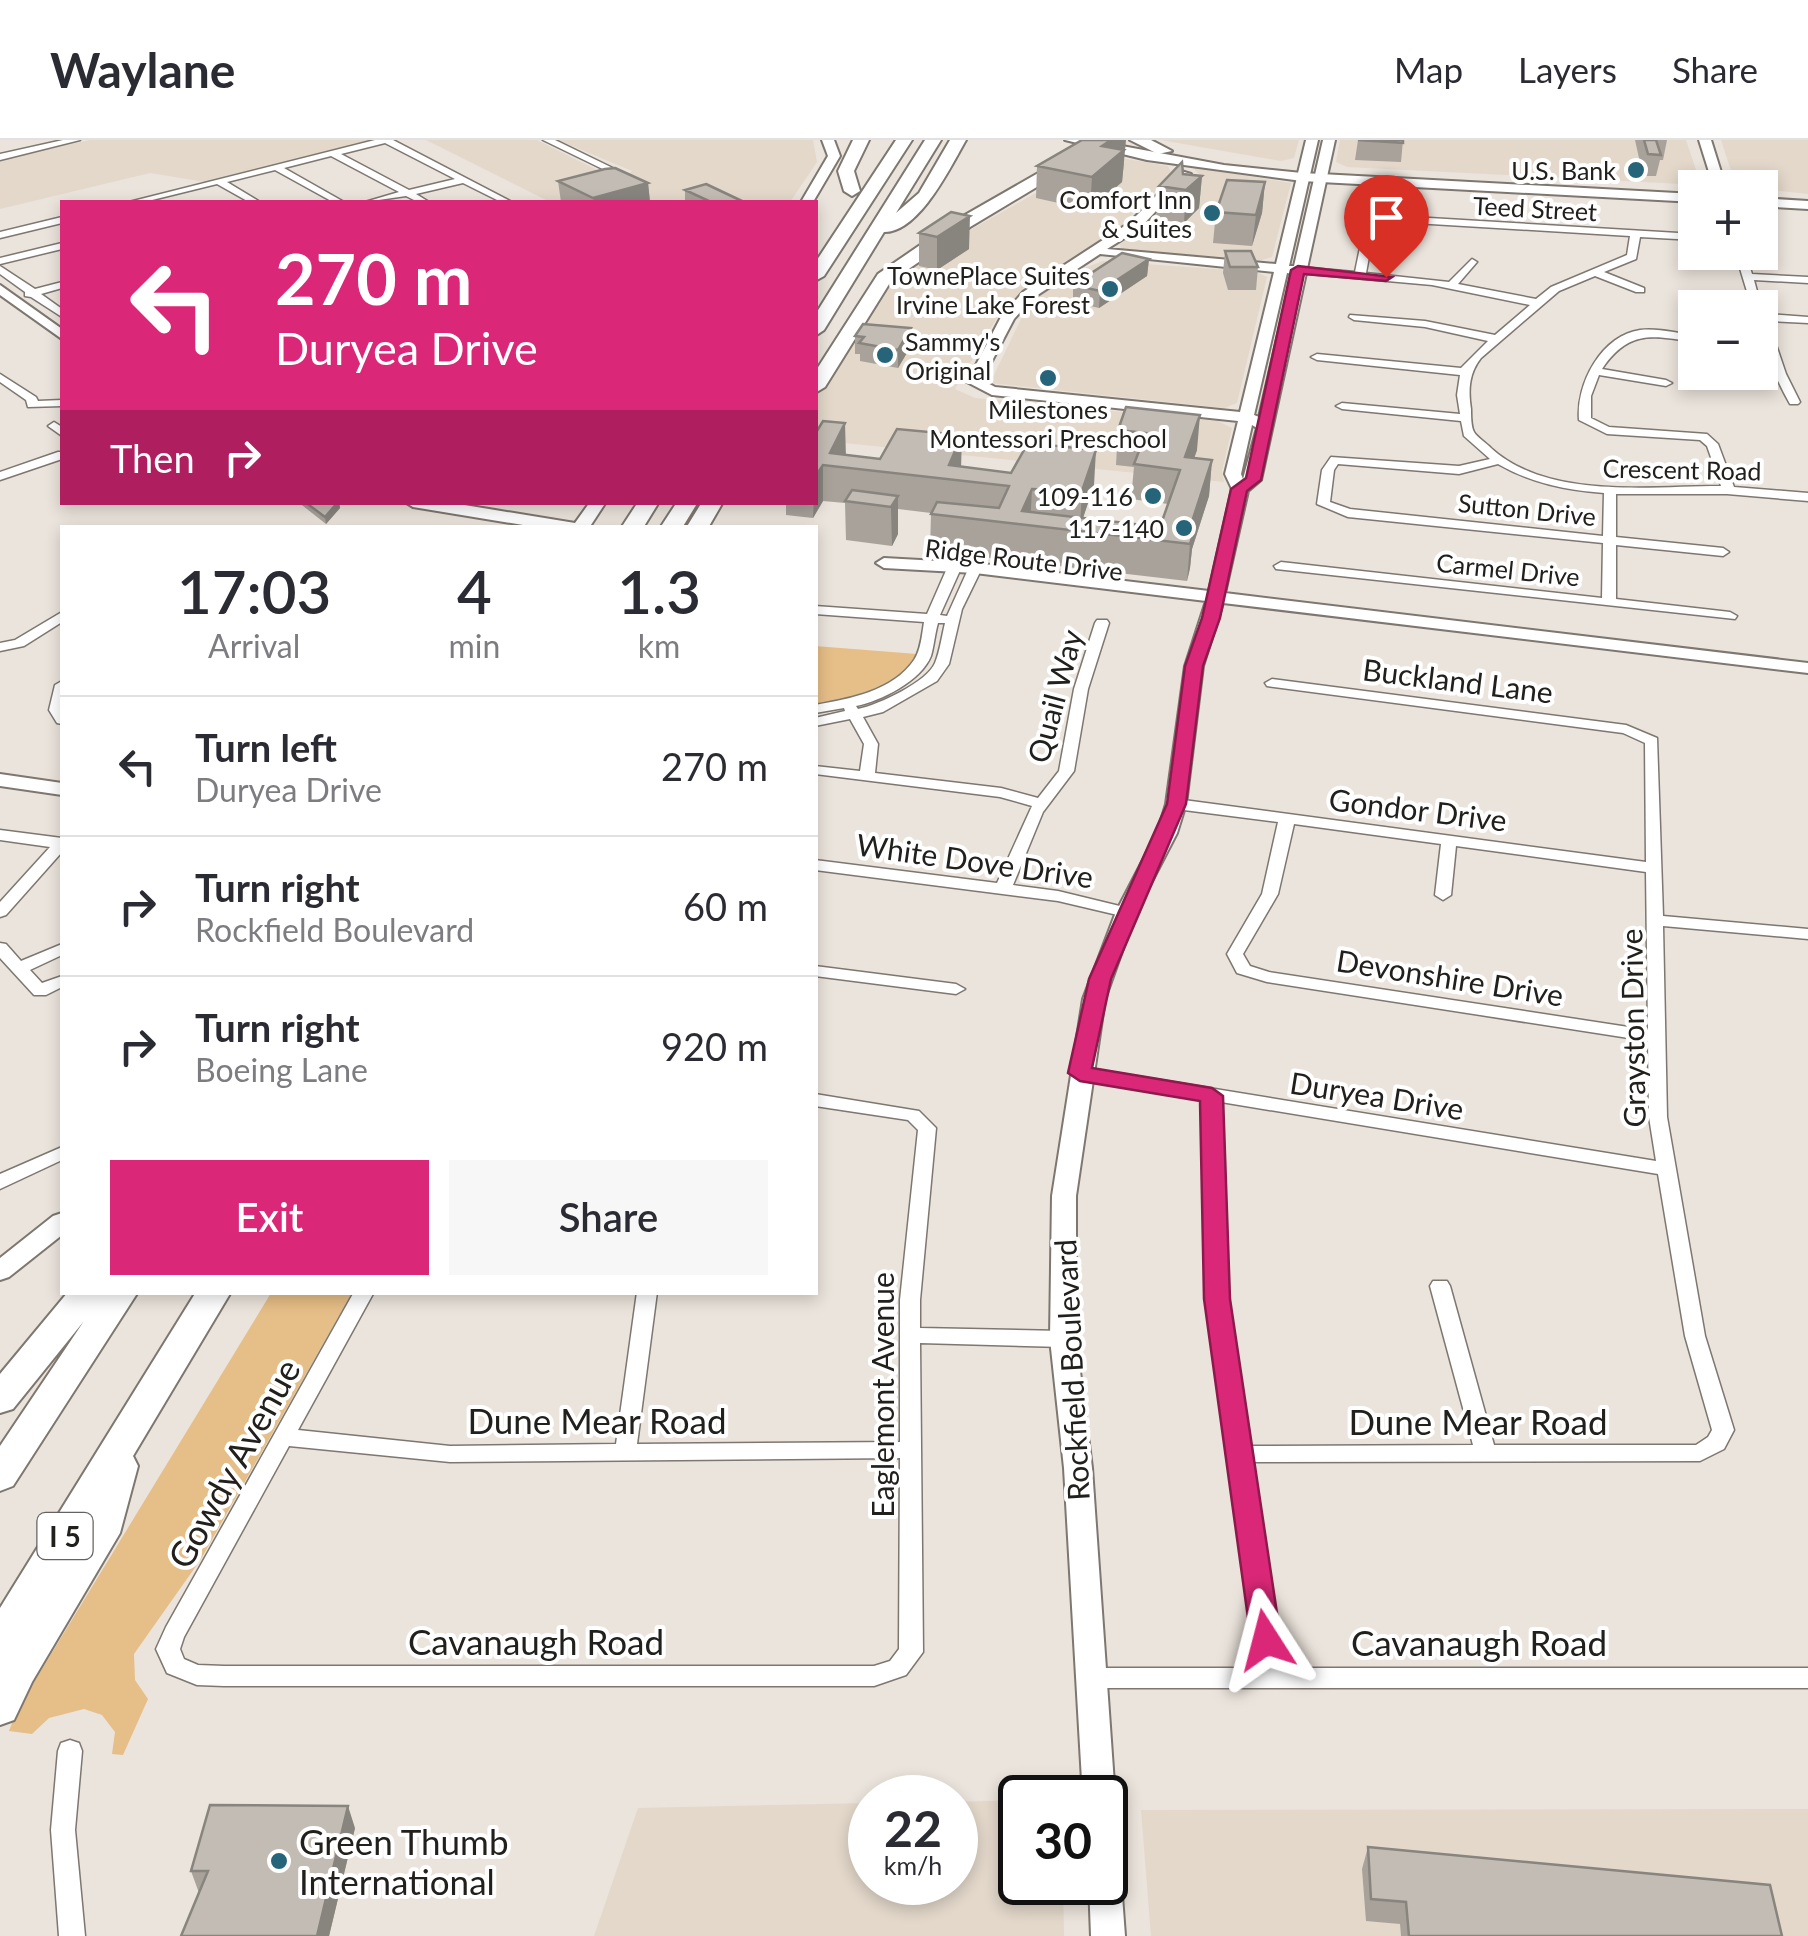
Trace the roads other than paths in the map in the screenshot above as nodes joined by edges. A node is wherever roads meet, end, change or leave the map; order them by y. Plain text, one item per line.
1 (70, 140) edge
2 (386, 140) edge
3 (548, 140) edge
4 (828, 140) edge
5 (861, 140) edge
6 (889, 140) edge
7 (904, 140) edge
8 (917, 140) edge
9 (933, 140) edge
10 (958, 140) edge
11 (1072, 140) edge
12 (1138, 140) edge
13 (1312, 140) edge
14 (1328, 140) edge
15 (1705, 140) edge
16 (1104, 142) edge
17 (332, 154) junction
18 (1158, 154) junction
19 (0, 158) edge
20 (276, 167) junction
21 (1714, 170) edge
22 (1314, 172) junction
23 (618, 173) edge
24 (1185, 174) joint
25 (464, 180) junction
26 (218, 181) junction
27 (852, 191) junction
28 (406, 193) junction
29 (1678, 193) edge
30 (154, 196) junction
31 (1778, 198) edge
32 (1808, 198) edge
33 (129, 200) edge
34 (141, 200) edge
35 (162, 200) edge
36 (251, 200) edge
37 (335, 200) edge
38 (378, 200) edge
39 (420, 200) edge
40 (503, 200) edge
41 (808, 200) edge
42 (1778, 201) edge
43 (1808, 205) edge
44 (1461, 207) dead end
45 (1563, 213) dead end
46 (60, 218) edge
47 (1666, 220) dead end
48 (1460, 224) junction
49 (1566, 230) junction
50 (0, 233) edge
51 (1635, 234) junction
52 (1670, 236) junction
53 (1678, 237) edge
54 (818, 243) edge
55 (867, 247) junction
56 (60, 248) edge
57 (1098, 252) junction
58 (1472, 262) dead end
59 (0, 265) edge
60 (1281, 269) junction
61 (1298, 270) junction
62 (1746, 270) edge
63 (818, 271) edge
64 (1597, 273) junction
65 (1360, 275) junction
66 (1748, 276) junction
67 (1808, 280) edge
68 (1452, 285) junction
69 (60, 286) edge
70 (1640, 290) dead end
71 (1753, 290) edge
72 (33, 293) junction
73 (6, 294) edge
74 (818, 297) edge
75 (1538, 303) junction
76 (60, 313) edge
77 (1778, 316) edge
78 (1354, 317) dead end
79 (1808, 320) edge
80 (818, 325) edge
81 (60, 334) edge
82 (1678, 337) edge
83 (1497, 339) junction
84 (1317, 357) dead end
85 (1595, 371) junction
86 (1778, 371) edge
87 (1466, 372) junction
88 (2, 380) edge
89 (818, 381) edge
90 (1666, 383) dead end
91 (1794, 402) dead end
92 (60, 403) edge
93 (1342, 406) dead end
94 (1246, 417) junction
95 (1463, 418) junction
96 (1264, 425) junction
97 (60, 456) edge
98 (1500, 460) junction
99 (0, 476) edge
100 (1240, 489) junction
101 (1729, 490) junction
102 (1610, 492) junction
103 (1808, 498) edge
104 (432, 505) edge
105 (596, 505) edge
106 (559, 525) edge
107 (580, 525) edge
108 (1610, 541) junction
109 (1724, 552) dead end
110 (893, 564) dead end
111 (1280, 566) dead end
112 (952, 571) junction
113 (972, 573) junction
114 (1214, 603) junction
115 (1609, 603) junction
116 (818, 610) edge
117 (1730, 616) dead end
118 (60, 617) edge
119 (932, 618) junction
120 (953, 620) junction
121 (1102, 623) dead end
122 (0, 647) edge
123 (1808, 668) edge
124 (1808, 678) edge
125 (1272, 684) dead end
126 (818, 709) edge
127 (851, 710) junction
128 (818, 721) edge
129 (1637, 732) joint
130 (818, 770) edge
131 (868, 778) junction
132 (0, 780) edge
133 (60, 788) edge
134 (1041, 804) junction
135 (1176, 804) junction
136 (1287, 820) junction
137 (0, 835) edge
138 (1449, 840) junction
139 (60, 843) edge
140 (60, 845) edge
141 (818, 865) edge
142 (1653, 868) junction
143 (1004, 889) junction
144 (1443, 895) dead end
145 (0, 912) edge
146 (1126, 912) junction
147 (1658, 921) junction
148 (1808, 934) edge
149 (0, 948) edge
150 (60, 950) edge
151 (19, 968) junction
152 (818, 970) edge
153 (60, 982) edge
154 (956, 989) dead end
155 (1656, 1036) junction
156 (1080, 1073) junction
157 (1212, 1096) junction
158 (818, 1100) edge
159 (60, 1154) edge
160 (1665, 1170) junction
161 (0, 1182) edge
162 (60, 1224) edge
163 (0, 1271) edge
164 (1440, 1286) dead end
165 (86, 1295) edge
166 (119, 1295) edge
167 (212, 1295) edge
168 (362, 1295) edge
169 (647, 1295) edge
170 (910, 1335) junction
171 (1063, 1339) junction
172 (0, 1399) edge
173 (130, 1429) junction
174 (284, 1437) junction
175 (1716, 1443) joint
176 (911, 1450) junction
177 (626, 1453) junction
178 (1237, 1454) junction
179 (1486, 1454) junction
180 (0, 1476) edge
181 (0, 1643) edge
182 (175, 1666) joint
183 (898, 1668) joint
184 (1272, 1677) junction
185 (1089, 1678) junction
186 (1808, 1678) edge
187 (0, 1707) edge
188 (70, 1751) dead end
189 (1096, 1775) edge
190 (1106, 1905) edge
191 (72, 1936) edge
192 (1108, 1936) edge

1 - 19 street
2 - 17 street
2 - 25 street
3 - 23 street
4 - 41 main road
5 - 27 highway
6 - 27 highway
7 - 63 highway
8 - 74 highway
9 - 55 highway
10 - 55 highway
11 - 16 main road
12 - 18 highway
13 - 22 main road, Rockfield Boulevard
14 - 22 main road, Rockfield Boulevard
15 - 21 main road
16 - 18 main road
16 - 89 highway
17 - 20 street
17 - 28 street
18 - 22 main road
18 - 24 main road
20 - 26 street
20 - 37 street
22 - 29 main road
22 - 60 main road, Rockfield Boulevard
22 - 61 main road, Rockfield Boulevard
24 - 57 main road
25 - 28 street
25 - 40 street
26 - 30 street
26 - 36 street
27 - 54 highway
28 - 38 street
28 - 39 street
30 - 33 street
30 - 34 street
30 - 35 street
31 - 32 main road
42 - 43 main road
44 - 48 street
45 - 49 street
46 - 50 street
47 - 52 street
48 - 49 street, Teed Street
48 - 65 street, Teed Street
49 - 51 street, Teed Street
51 - 52 street, Teed Street
51 - 64 street
52 - 53 street, Teed Street
55 - 80 highway
56 - 59 street
57 - 60 main road
57 - 94 main road
58 - 68 street
59 - 72 street
60 - 61 main road
60 - 94 main road, Rockfield Boulevard
61 - 65 street
61 - 96 main road, Rockfield Boulevard
62 - 66 street
64 - 70 street
64 - 75 street
65 - 68 street
66 - 67 street
66 - 71 street
68 - 75 street
69 - 72 street
72 - 73 street
72 - 76 street
73 - 81 main road
75 - 83 street
77 - 79 street
78 - 83 street
82 - 85 street
83 - 87 street
84 - 87 street
85 - 90 street
85 - 101 street
86 - 91 street
87 - 95 street
88 - 92 street
93 - 95 street
94 - 96 main road
94 - 100 main road, Rockfield Boulevard
95 - 98 street
96 - 100 main road, Rockfield Boulevard
97 - 99 street
98 - 102 street, Crescent Road
98 - 108 street, Sutton Drive
100 - 114 main road, Rockfield Boulevard
101 - 102 street, Crescent Road
101 - 103 street, Crescent Road
102 - 108 street
104 - 106 main road
105 - 107 main road
108 - 109 street, Sutton Drive
108 - 115 street
110 - 112 main road, Ridge Route Drive
111 - 115 street, Carmel Drive
112 - 113 main road, Ridge Route Drive
112 - 119 street
113 - 114 main road, Ridge Route Drive
113 - 120 street
114 - 123 main road, Ridge Route Drive
114 - 124 main road, Ridge Route Drive
114 - 135 main road, Rockfield Boulevard
115 - 117 street, Carmel Drive
116 - 119 street
118 - 122 street
119 - 120 street
119 - 127 street
120 - 127 street
121 - 134 street, Quail Way
125 - 129 street, Buckland Lane
126 - 127 street
127 - 128 street
127 - 131 street
129 - 142 street, Grayston Drive
130 - 131 street
131 - 134 street
132 - 133 main road
134 - 143 street, Quail Way
135 - 136 street, Gondor Drive
135 - 146 main road, Rockfield Boulevard
136 - 138 street, Gondor Drive
136 - 155 street, Devonshire Drive
137 - 139 street
138 - 142 street, Gondor Drive
138 - 144 street
140 - 145 street
141 - 143 street, White Dove Drive
142 - 147 street, Grayston Drive
143 - 146 street, White Dove Drive
146 - 156 main road, Rockfield Boulevard
147 - 148 street
147 - 155 street, Grayston Drive
149 - 151 street
150 - 151 street
151 - 153 street
152 - 154 street
155 - 160 street, Grayston Drive
156 - 157 street, Duryea Drive
156 - 171 main road, Rockfield Boulevard
157 - 160 street, Duryea Drive
157 - 178 street
158 - 170 street, Eaglemont Avenue
159 - 161 street
160 - 175 street, Grayston Drive
162 - 163 main road
164 - 179 street
165 - 172 highway
166 - 180 highway
167 - 173 highway, I 5
168 - 174 street, Gowdy Avenue
169 - 177 street
170 - 171 street
170 - 176 street, Eaglemont Avenue
171 - 185 main road, Rockfield Boulevard
173 - 181 highway, I 5
173 - 187 highway
174 - 177 street, Dune Mear Road
174 - 182 street, Gowdy Avenue
175 - 179 street, Dune Mear Road
176 - 177 street, Dune Mear Road
176 - 183 street, Eaglemont Avenue
178 - 179 street, Dune Mear Road
178 - 184 street
182 - 183 street, Cavanaugh Road
184 - 185 street, Cavanaugh Road
184 - 186 street, Cavanaugh Road
185 - 189 main road, Rockfield Boulevard
188 - 191 street
190 - 192 main road

